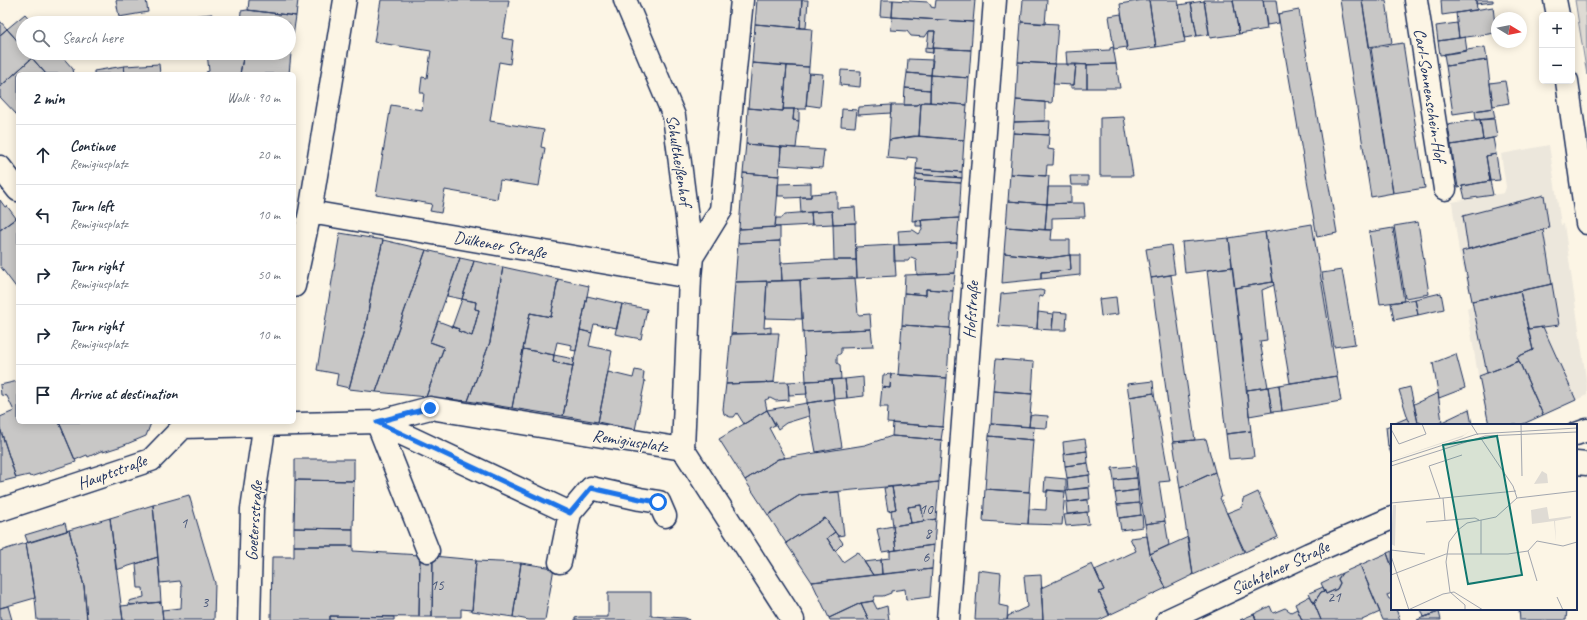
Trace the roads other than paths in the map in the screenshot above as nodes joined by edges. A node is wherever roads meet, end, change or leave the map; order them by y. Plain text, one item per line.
1 (345, 0) edge
2 (624, 0) edge
3 (742, 0) edge
4 (995, 0) edge
5 (1416, 0) edge
6 (1555, 0) edge
7 (1557, 12) edge
8 (1567, 84) edge
9 (0, 167) edge
10 (16, 187) edge
11 (1445, 190) dead end
12 (310, 212) junction
13 (1587, 223) edge
14 (691, 267) junction
15 (296, 277) edge
16 (377, 422) junction
17 (296, 423) edge
18 (265, 424) edge
19 (181, 425) edge
20 (1587, 430) edge
21 (1577, 434) edge
22 (683, 449) junction
23 (1577, 463) edge
24 (1587, 464) edge
25 (0, 510) edge
26 (570, 513) junction
27 (665, 516) dead end
28 (1391, 518) edge
29 (428, 551) dead end
30 (560, 562) dead end
31 (249, 620) edge
32 (793, 620) edge
33 (948, 620) edge
34 (1168, 620) edge

1 - 12 street
2 - 14 street, Schultheißenhof
3 - 14 street, Schultheißenhof
4 - 33 street, Hofstraße
5 - 11 street, Carl-Sonnenschein-Hof
6 - 7 street
8 - 13 street
9 - 10 street
12 - 14 street, Dülkener Straße
12 - 15 street
14 - 22 street, Schultheißenhof
16 - 17 street, Remigiusplatz
16 - 22 street, Remigiusplatz
16 - 26 street, Remigiusplatz
16 - 29 street
18 - 19 street, Hauptstraße
18 - 31 street, Goetersstraße
19 - 25 street, Hauptstraße
20 - 21 street
22 - 32 street, Remigiusplatz
23 - 24 street
26 - 27 street
26 - 30 street
28 - 34 street, Süchtelner Straße

